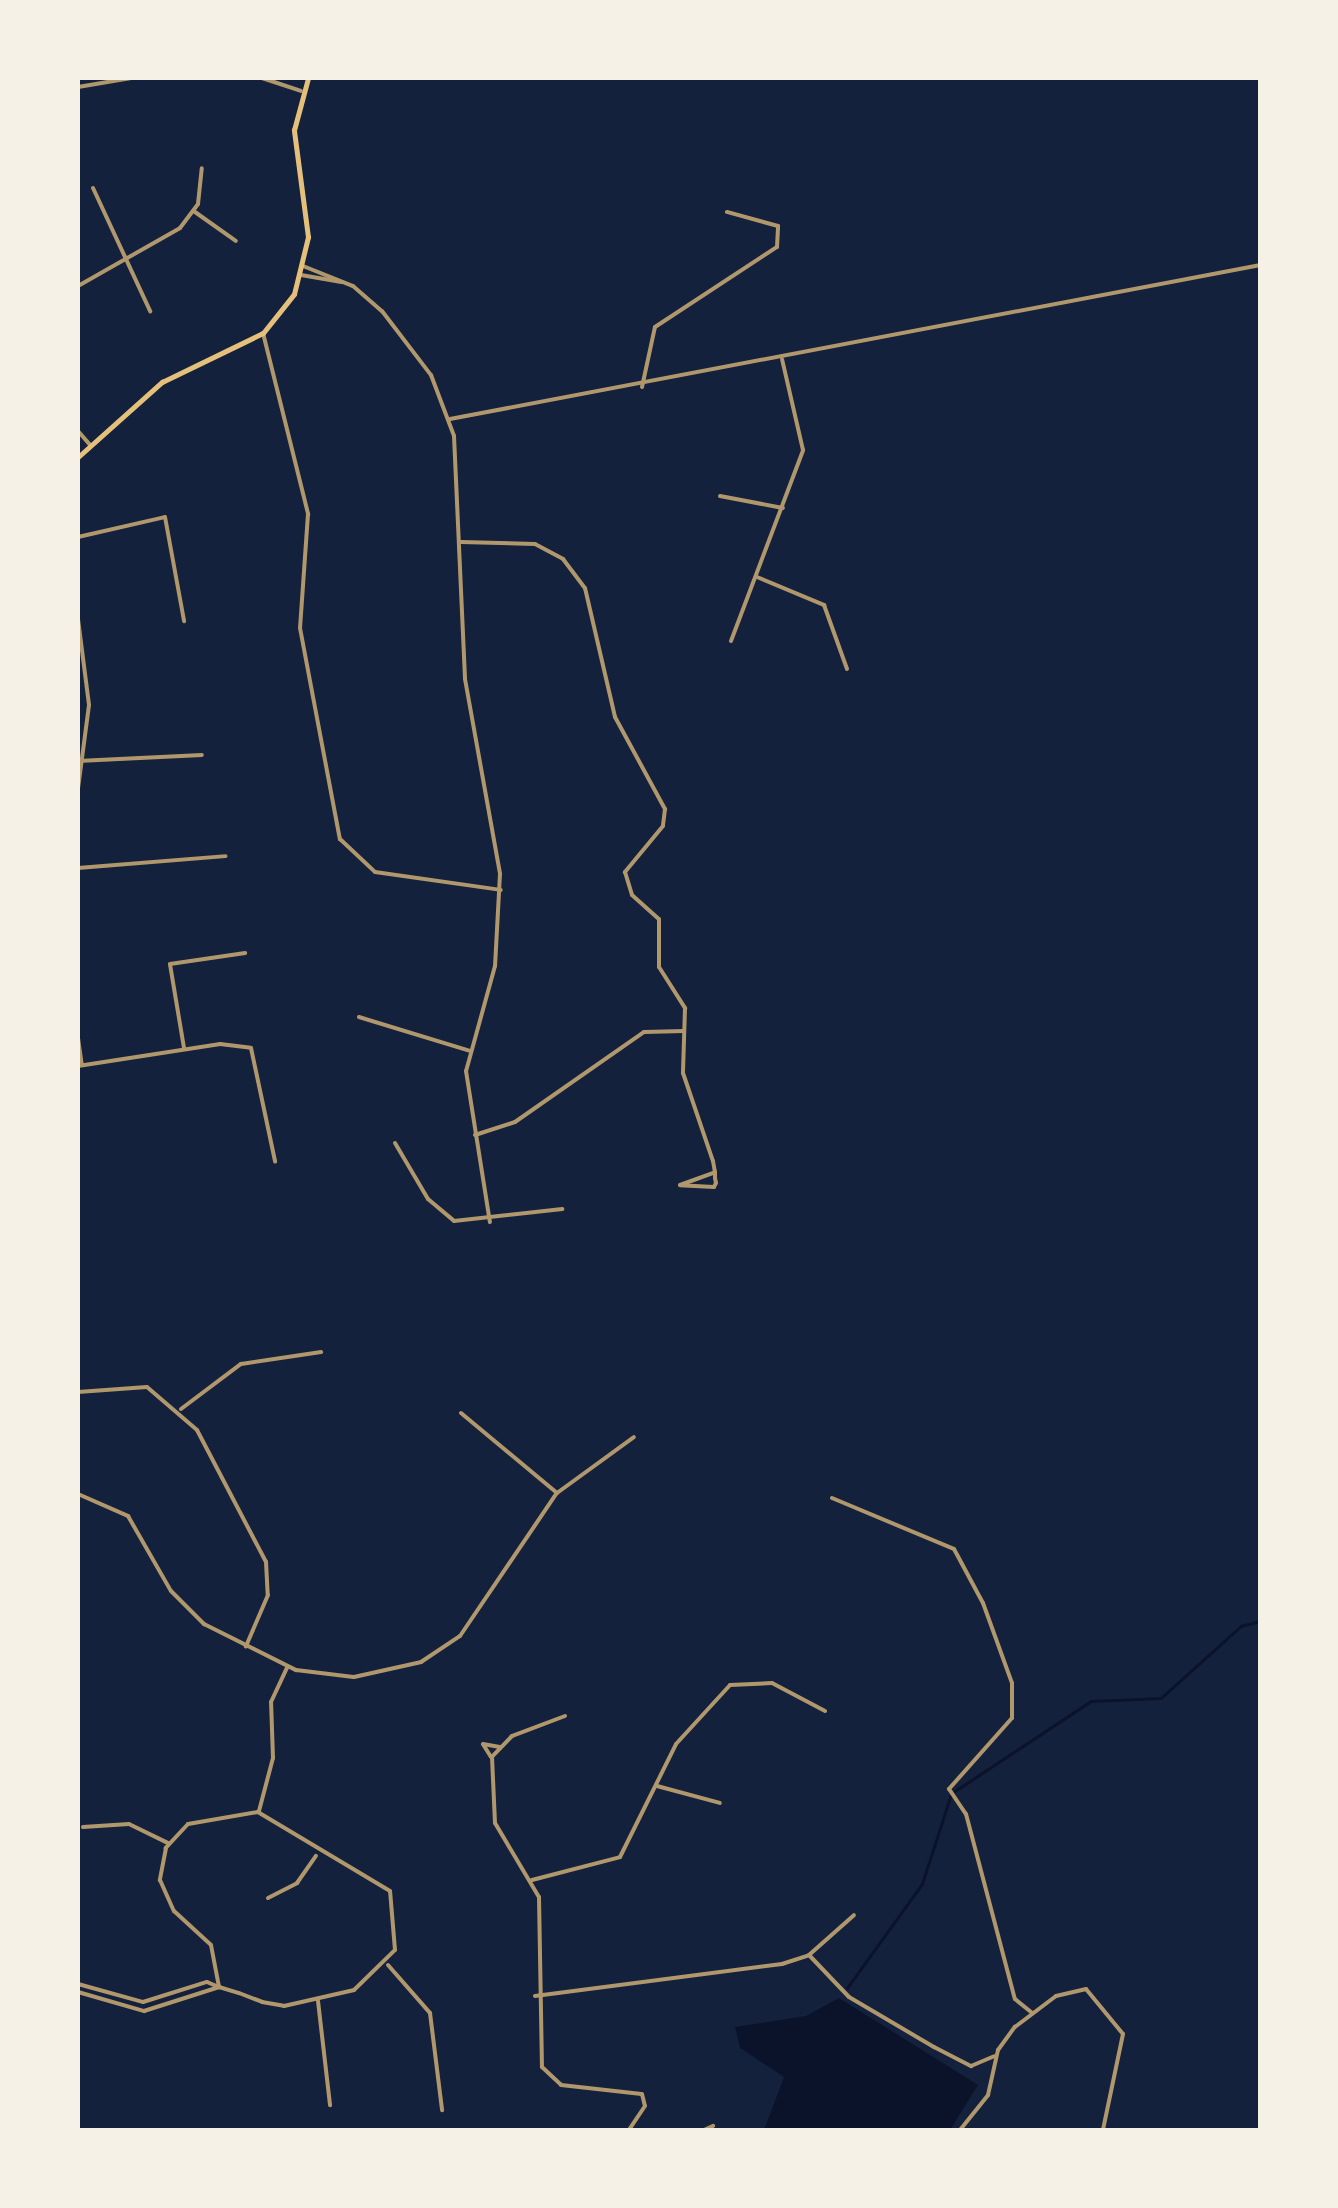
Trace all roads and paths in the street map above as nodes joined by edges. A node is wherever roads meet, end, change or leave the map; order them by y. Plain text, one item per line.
1 (132, 78) edge
2 (262, 78) edge
3 (308, 78) edge
4 (78, 86) edge
5 (302, 90) junction
6 (202, 168) dead end
7 (93, 188) dead end
8 (195, 212) junction
9 (727, 212) dead end
10 (236, 240) dead end
11 (130, 253) junction
12 (1260, 265) edge
13 (303, 266) junction
14 (301, 275) junction
15 (341, 282) junction
16 (78, 286) edge
17 (150, 311) dead end
18 (263, 333) junction
19 (782, 359) junction
20 (642, 386) junction
21 (450, 418) junction
22 (78, 431) edge
23 (90, 446) junction
24 (78, 457) edge
25 (720, 496) dead end
26 (782, 508) junction
27 (78, 538) edge
28 (462, 542) junction
29 (757, 577) junction
30 (78, 619) edge
31 (184, 621) dead end
32 (730, 641) dead end
33 (847, 669) dead end
34 (202, 755) dead end
35 (80, 761) edge
36 (78, 788) edge
37 (226, 856) dead end
38 (78, 868) edge
39 (501, 890) junction
40 (244, 953) dead end
41 (359, 1016) dead end
42 (684, 1031) junction
43 (78, 1038) edge
44 (184, 1049) junction
45 (470, 1051) junction
46 (80, 1066) edge
47 (474, 1135) junction
48 (395, 1144) dead end
49 (275, 1161) dead end
50 (714, 1172) junction
51 (562, 1209) dead end
52 (490, 1222) junction
53 (321, 1352) dead end
54 (78, 1392) edge
55 (181, 1408) junction
56 (461, 1413) dead end
57 (634, 1438) dead end
58 (557, 1493) junction
59 (78, 1494) edge
60 (832, 1498) dead end
61 (246, 1646) junction
62 (287, 1666) junction
63 (825, 1711) dead end
64 (565, 1716) dead end
65 (500, 1747) junction
66 (492, 1757) junction
67 (657, 1786) junction
68 (720, 1803) dead end
69 (258, 1812) junction
70 (83, 1826) dead end
71 (169, 1844) junction
72 (317, 1855) junction
73 (532, 1880) junction
74 (268, 1898) dead end
75 (854, 1915) dead end
76 (810, 1955) junction
77 (388, 1965) junction
78 (78, 1984) edge
79 (219, 1988) junction
80 (78, 1992) edge
81 (172, 1994) junction
82 (535, 1996) junction
83 (318, 1999) junction
84 (126, 2000) junction
85 (175, 2002) junction
86 (123, 2008) junction
87 (1031, 2012) junction
88 (998, 2050) junction
89 (330, 2105) dead end
90 (442, 2110) dead end
91 (713, 2126) dead end
92 (628, 2130) edge
93 (704, 2130) edge
94 (960, 2130) edge
95 (1104, 2130) edge

1 - 4 street
2 - 5 street
3 - 5 main road
5 - 13 main road
6 - 8 street
7 - 11 street
8 - 10 street
8 - 11 street
9 - 20 street
11 - 16 street
11 - 17 street
12 - 19 street
13 - 14 main road
13 - 15 street
14 - 15 street
14 - 18 main road
15 - 21 street
18 - 23 main road
18 - 39 street
19 - 20 street
19 - 26 street
20 - 21 street
21 - 28 street
22 - 23 street
23 - 24 main road
25 - 26 street
26 - 29 street
27 - 31 street
28 - 39 street
28 - 42 street
29 - 32 street
29 - 33 street
30 - 35 street
34 - 35 street
35 - 36 street
37 - 38 street
39 - 45 street
40 - 44 street
41 - 45 street
42 - 47 street
42 - 50 street
43 - 46 street
44 - 46 street
44 - 49 street
45 - 47 street
47 - 52 street
48 - 52 street
50 - 50 street
51 - 52 street
53 - 55 street
54 - 55 street
55 - 61 street
56 - 58 street
57 - 58 street
58 - 62 street
59 - 61 street
60 - 87 street
61 - 62 street
62 - 69 street
63 - 67 street
64 - 65 street
65 - 66 street
65 - 66 street
66 - 73 street
67 - 68 street
67 - 73 street
69 - 71 street
69 - 72 street
70 - 71 street
71 - 79 street
72 - 74 street
72 - 77 street
73 - 82 street
75 - 76 street
76 - 82 street
76 - 88 street
77 - 83 street
77 - 90 street
78 - 84 street
79 - 81 street
79 - 83 street
79 - 85 street
80 - 86 street
81 - 84 street
81 - 85 street
82 - 92 street
83 - 89 street
84 - 86 street
85 - 86 street
87 - 88 street
87 - 95 street
88 - 94 street
91 - 93 street

